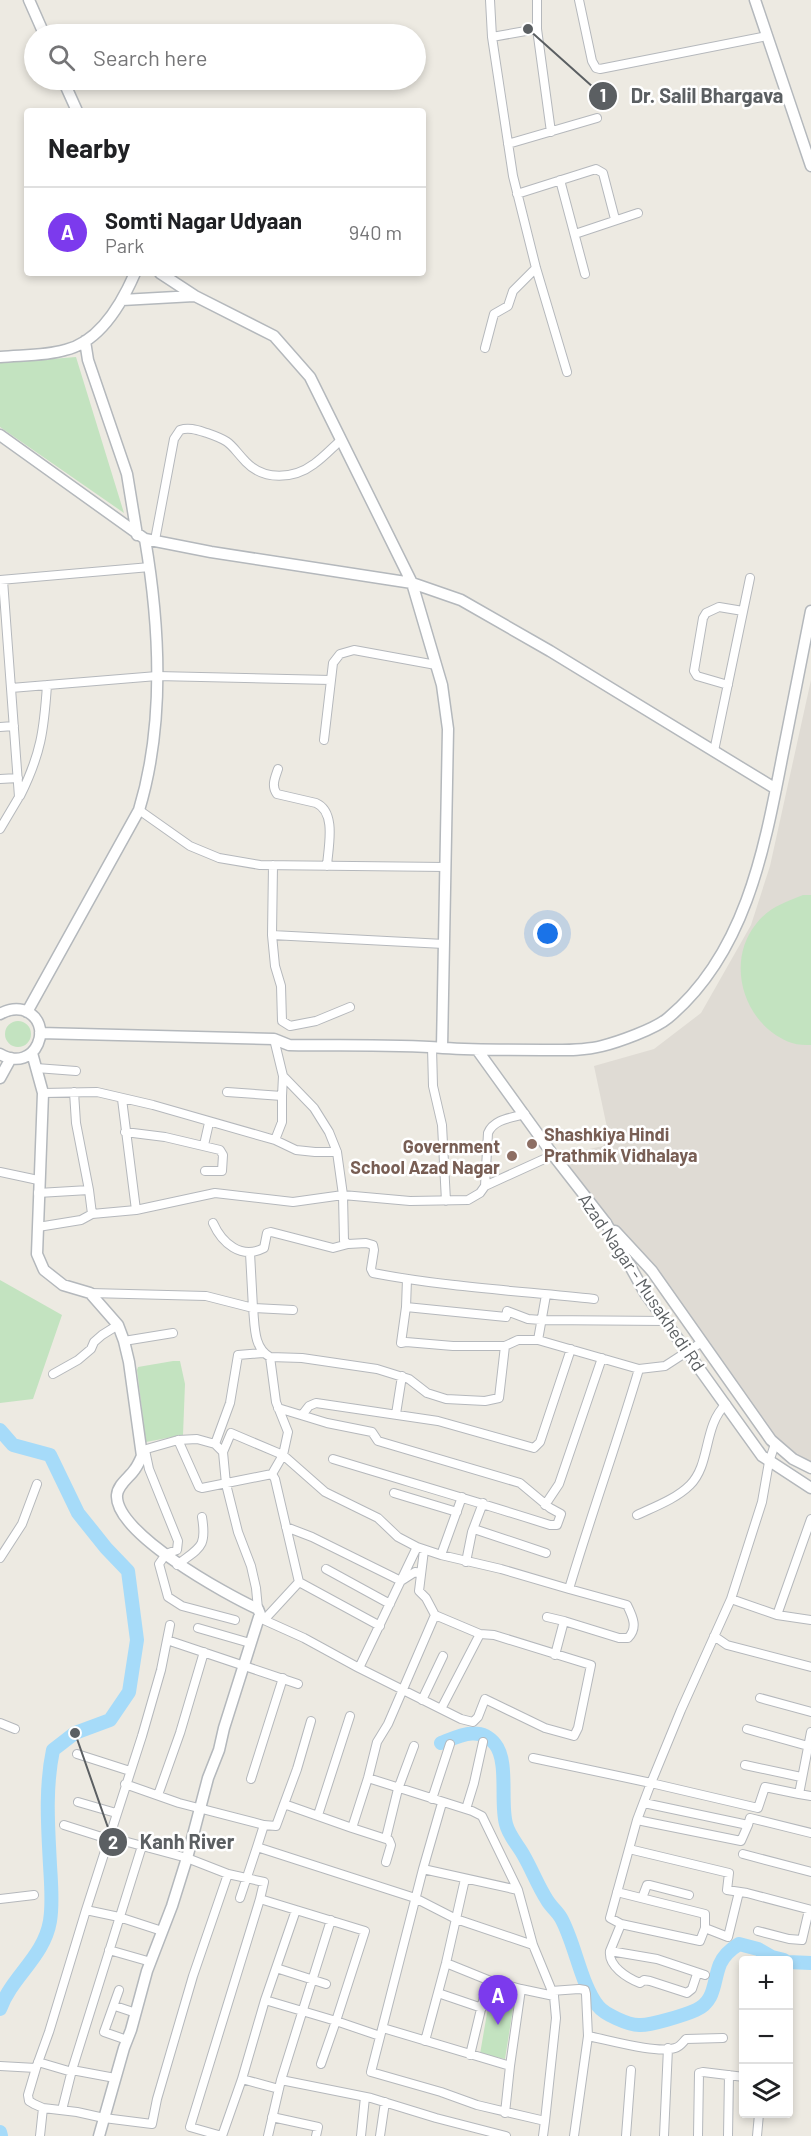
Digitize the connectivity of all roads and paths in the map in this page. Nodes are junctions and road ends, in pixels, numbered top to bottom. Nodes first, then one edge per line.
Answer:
1 (29, 0) edge
2 (490, 0) edge
3 (537, 0) edge
4 (579, 0) edge
5 (754, 0) edge
6 (40, 24) edge
7 (537, 29) junction
8 (767, 36) junction
9 (492, 37) junction
10 (68, 90) edge
11 (76, 108) edge
12 (597, 118) dead end
13 (551, 132) junction
14 (508, 144) junction
15 (811, 166) edge
16 (560, 180) junction
17 (518, 194) junction
18 (638, 213) dead end
19 (615, 219) junction
20 (575, 234) junction
21 (536, 268) junction
22 (585, 274) dead end
23 (134, 276) edge
24 (165, 276) edge
25 (195, 296) junction
26 (122, 300) junction
27 (85, 341) junction
28 (486, 348) dead end
29 (0, 357) edge
30 (567, 372) dead end
31 (0, 435) edge
32 (341, 440) junction
33 (146, 538) junction
34 (150, 567) junction
35 (750, 578) dead end
36 (2, 580) edge
37 (412, 583) junction
38 (743, 611) junction
39 (811, 611) edge
40 (436, 664) junction
41 (157, 676) junction
42 (331, 680) junction
43 (47, 685) junction
44 (728, 685) junction
45 (11, 688) junction
46 (14, 726) junction
47 (0, 727) edge
48 (324, 740) dead end
49 (714, 751) junction
50 (278, 770) dead end
51 (18, 778) junction
52 (0, 779) edge
53 (776, 789) junction
54 (19, 797) junction
55 (139, 810) junction
56 (0, 829) edge
57 (273, 865) junction
58 (327, 866) junction
59 (446, 867) junction
60 (272, 935) junction
61 (444, 944) junction
62 (350, 1007) dead end
63 (27, 1011) junction
64 (0, 1014) edge
65 (40, 1033) junction
66 (274, 1039) junction
67 (437, 1048) junction
68 (478, 1051) junction
69 (32, 1053) junction
70 (4, 1058) edge
71 (36, 1068) junction
72 (76, 1071) dead end
73 (283, 1076) junction
74 (0, 1078) edge
75 (74, 1092) junction
76 (227, 1092) dead end
77 (43, 1093) junction
78 (282, 1096) junction
79 (122, 1099) junction
80 (525, 1114) junction
81 (209, 1123) junction
82 (125, 1132) junction
83 (275, 1140) junction
84 (204, 1145) junction
85 (337, 1152) junction
86 (553, 1155) junction
87 (205, 1171) dead end
88 (0, 1172) edge
89 (39, 1180) junction
90 (485, 1186) junction
91 (89, 1190) junction
92 (38, 1193) junction
93 (343, 1195) junction
94 (446, 1201) junction
95 (136, 1210) junction
96 (92, 1214) junction
97 (213, 1223) dead end
98 (606, 1223) junction
99 (38, 1227) junction
100 (348, 1244) junction
101 (250, 1253) junction
102 (407, 1280) junction
103 (90, 1293) junction
104 (546, 1295) junction
105 (594, 1299) dead end
106 (406, 1307) junction
107 (254, 1308) junction
108 (293, 1310) dead end
109 (541, 1320) junction
110 (666, 1322) junction
111 (118, 1325) junction
112 (173, 1333) dead end
113 (538, 1340) junction
114 (124, 1341) junction
115 (702, 1342) junction
116 (505, 1346) junction
117 (571, 1349) junction
118 (687, 1352) junction
119 (266, 1355) junction
120 (602, 1358) junction
121 (639, 1369) junction
122 (52, 1374) dead end
123 (402, 1376) junction
124 (726, 1404) junction
125 (278, 1408) junction
126 (396, 1414) junction
127 (302, 1415) junction
128 (178, 1440) junction
129 (215, 1444) junction
130 (775, 1444) junction
131 (144, 1449) junction
132 (223, 1452) junction
133 (283, 1455) junction
134 (333, 1459) dead end
135 (766, 1459) junction
136 (811, 1468) edge
137 (272, 1474) junction
138 (37, 1484) dead end
139 (226, 1484) junction
140 (811, 1488) edge
141 (394, 1493) dead end
142 (462, 1497) junction
143 (483, 1503) junction
144 (545, 1504) junction
145 (457, 1512) junction
146 (637, 1515) dead end
147 (201, 1517) dead end
148 (811, 1519) edge
149 (286, 1527) junction
150 (474, 1529) junction
151 (420, 1549) junction
152 (546, 1552) dead end
153 (166, 1554) junction
154 (441, 1556) junction
155 (0, 1558) edge
156 (466, 1562) junction
157 (177, 1565) junction
158 (326, 1569) dead end
159 (420, 1573) junction
160 (400, 1581) junction
161 (300, 1582) junction
162 (569, 1589) junction
163 (731, 1599) junction
164 (390, 1604) junction
165 (261, 1614) junction
166 (435, 1615) junction
167 (777, 1615) junction
168 (547, 1617) dead end
169 (235, 1620) dead end
170 (811, 1620) edge
171 (564, 1621) junction
172 (171, 1624) dead end
173 (380, 1626) junction
174 (198, 1628) dead end
175 (480, 1634) junction
176 (714, 1636) junction
177 (167, 1640) junction
178 (250, 1642) junction
179 (204, 1652) junction
180 (555, 1655) junction
181 (443, 1656) dead end
182 (245, 1665) junction
183 (811, 1667) edge
184 (359, 1668) junction
185 (283, 1678) junction
186 (298, 1684) dead end
187 (403, 1690) junction
188 (760, 1698) dead end
189 (422, 1700) junction
190 (441, 1709) junction
191 (811, 1712) edge
192 (350, 1716) dead end
193 (311, 1721) dead end
194 (0, 1723) edge
195 (15, 1729) dead end
196 (747, 1729) dead end
197 (811, 1732) edge
198 (483, 1742) dead end
199 (450, 1744) dead end
200 (414, 1746) dead end
201 (808, 1746) junction
202 (77, 1754) dead end
203 (533, 1758) dead end
204 (745, 1765) dead end
205 (130, 1771) junction
206 (801, 1777) junction
207 (368, 1778) junction
208 (251, 1779) dead end
209 (651, 1783) junction
210 (125, 1784) junction
211 (398, 1789) junction
212 (799, 1794) junction
213 (158, 1795) junction
214 (811, 1796) edge
215 (432, 1799) junction
216 (78, 1802) dead end
217 (442, 1803) junction
218 (644, 1803) junction
219 (284, 1804) junction
220 (201, 1808) junction
221 (466, 1809) junction
222 (116, 1813) junction
223 (318, 1815) junction
224 (637, 1820) junction
225 (64, 1825) dead end
226 (264, 1825) junction
227 (748, 1825) junction
228 (352, 1828) junction
229 (811, 1833) edge
230 (109, 1838) junction
231 (386, 1838) junction
232 (142, 1846) junction
233 (257, 1847) junction
234 (629, 1849) junction
235 (743, 1854) dead end
236 (187, 1858) junction
237 (386, 1862) dead end
238 (423, 1869) junction
239 (811, 1872) edge
240 (228, 1874) junction
241 (247, 1878) junction
242 (465, 1879) junction
243 (518, 1890) junction
244 (617, 1892) junction
245 (739, 1892) junction
246 (34, 1895) dead end
247 (688, 1895) dead end
248 (240, 1898) dead end
249 (415, 1898) junction
250 (642, 1898) junction
251 (0, 1899) edge
252 (260, 1899) junction
253 (86, 1910) junction
254 (296, 1910) junction
255 (810, 1910) edge
256 (119, 1917) junction
257 (456, 1919) junction
258 (331, 1920) junction
259 (621, 1924) junction
260 (705, 1928) junction
261 (162, 1931) junction
262 (758, 1931) dead end
263 (533, 1945) junction
264 (109, 1950) junction
265 (610, 1951) junction
266 (151, 1962) junction
267 (446, 1963) junction
268 (276, 1968) junction
269 (488, 1980) junction
270 (313, 1981) junction
271 (326, 1984) dead end
272 (521, 1989) junction
273 (119, 1990) dead end
274 (553, 1993) junction
275 (438, 1994) junction
276 (265, 2000) junction
277 (115, 2006) junction
278 (482, 2008) junction
279 (303, 2010) junction
280 (136, 2013) junction
281 (336, 2021) junction
282 (382, 2032) junction
283 (588, 2037) junction
284 (723, 2037) dead end
285 (127, 2040) junction
286 (425, 2041) junction
287 (668, 2049) junction
288 (470, 2055) junction
289 (321, 2064) dead end
290 (37, 2065) junction
291 (0, 2066) edge
292 (510, 2066) junction
293 (631, 2070) dead end
294 (72, 2071) junction
295 (729, 2075) junction
296 (739, 2076) edge
297 (115, 2078) junction
298 (242, 2079) junction
299 (281, 2080) junction
300 (279, 2089) junction
301 (365, 2097) junction
302 (386, 2102) junction
303 (43, 2108) junction
304 (62, 2110) junction
305 (505, 2113) junction
306 (272, 2117) junction
307 (104, 2118) junction
308 (759, 2118) edge
309 (545, 2121) junction
310 (40, 2136) edge
311 (99, 2136) edge
312 (268, 2136) edge
313 (316, 2136) edge
314 (361, 2136) edge
315 (380, 2136) edge
316 (506, 2136) edge
317 (543, 2136) edge
318 (574, 2136) edge
319 (626, 2136) edge
320 (664, 2136) edge
321 (698, 2136) edge
322 (728, 2136) edge
323 (757, 2136) edge

1 - 6 street
2 - 9 street
3 - 7 street
4 - 8 street
5 - 8 street
7 - 9 street
7 - 13 street
8 - 15 street
9 - 14 street
10 - 11 street
12 - 13 street
13 - 14 street
14 - 17 street
16 - 17 street
16 - 19 street
16 - 20 street
17 - 21 street
18 - 19 street
19 - 20 street
20 - 22 street
21 - 28 street
21 - 30 street
23 - 26 street
24 - 25 street
25 - 26 street
25 - 32 street
26 - 27 street
27 - 29 street
27 - 33 street
31 - 33 street
32 - 33 street
32 - 37 street
33 - 34 street
33 - 37 street
34 - 36 street
34 - 41 street
35 - 38 street
36 - 45 street
37 - 40 street
37 - 49 street
38 - 44 street
38 - 44 street
39 - 53 street
40 - 42 street
40 - 59 street
41 - 42 street
41 - 43 street
41 - 55 street
42 - 48 street
43 - 45 street
43 - 54 street
44 - 49 street
45 - 46 street
46 - 47 street
46 - 51 street
49 - 53 street
50 - 58 street
51 - 52 street
51 - 54 street
53 - 68 street
54 - 56 street
55 - 57 street
55 - 63 street
57 - 58 street
57 - 60 street
58 - 59 street
59 - 61 street
60 - 61 street
60 - 62 street
61 - 67 street
63 - 64 street
63 - 65 street
65 - 66 street
65 - 69 street
66 - 67 street
66 - 73 street
67 - 68 street
67 - 94 street
68 - 80 street, Azad Nagar - Musakhedi Rd
69 - 70 street
69 - 71 street
70 - 74 street
71 - 72 street
71 - 77 street
73 - 78 street
73 - 85 street
75 - 77 street
75 - 79 street
75 - 91 street
76 - 78 street
77 - 89 street
78 - 83 street
79 - 81 street
79 - 82 street
80 - 86 street, Azad Nagar - Musakhedi Rd
80 - 90 street
81 - 83 street
81 - 84 street
82 - 84 street
82 - 95 street
83 - 85 street
84 - 87 street
85 - 93 street
86 - 90 street
86 - 98 street, Azad Nagar - Musakhedi Rd
88 - 89 street
89 - 92 street
90 - 94 street
91 - 92 street
91 - 96 street
92 - 99 street
93 - 94 street
93 - 95 street
93 - 100 street
95 - 96 street
96 - 99 street
97 - 101 street
98 - 110 street, Azad Nagar - Musakhedi Rd
98 - 115 street
99 - 103 street
100 - 101 street
100 - 102 street
101 - 107 street
102 - 104 street
102 - 106 street
103 - 107 street
103 - 111 street
104 - 105 street
104 - 109 street
106 - 109 street
106 - 116 street
107 - 108 street
107 - 119 street
109 - 110 street
109 - 113 street
110 - 118 street, Azad Nagar - Musakhedi Rd
111 - 114 street
111 - 122 street
112 - 114 street
113 - 116 street
113 - 117 street
114 - 131 street
115 - 118 street
115 - 130 street
116 - 123 street
117 - 120 street
117 - 126 street
118 - 121 street
118 - 124 street, Azad Nagar - Musakhedi Rd
119 - 123 street
119 - 125 street
119 - 129 street
120 - 121 street
120 - 144 street
121 - 162 street
123 - 126 street
124 - 135 street, Azad Nagar - Musakhedi Rd
124 - 146 street
125 - 127 street
125 - 133 street
126 - 127 street
127 - 144 street
128 - 129 street
128 - 131 street
128 - 139 street
129 - 132 street
130 - 135 street
130 - 136 street
131 - 153 street
131 - 153 street
132 - 133 street
132 - 139 street
133 - 137 street
133 - 151 street
134 - 142 street
135 - 140 street
135 - 163 street
137 - 139 street
137 - 149 street
138 - 155 street
139 - 165 street
141 - 145 street
142 - 143 street
142 - 145 street
143 - 144 street
143 - 150 street
145 - 154 street
147 - 157 street
148 - 167 street
149 - 160 street
149 - 161 street
150 - 152 street
150 - 156 street
151 - 154 street
151 - 159 street
151 - 160 street
153 - 157 street
153 - 169 street
154 - 156 street
156 - 162 street
157 - 165 street
158 - 164 street
159 - 160 street
159 - 166 street
160 - 164 street
161 - 165 street
161 - 173 street
162 - 171 street
163 - 167 street
163 - 176 street
164 - 173 street
165 - 178 street
165 - 184 street
166 - 175 street
166 - 187 street
167 - 170 street
168 - 171 street
171 - 180 street
172 - 177 street
173 - 184 street
174 - 178 street
175 - 180 street
175 - 190 street
176 - 183 street
176 - 209 street
177 - 179 street
177 - 205 street
178 - 182 street
179 - 182 street
179 - 213 street
180 - 190 street
181 - 189 street
182 - 185 street
182 - 220 street
184 - 187 street
185 - 186 street
185 - 208 street
187 - 189 street
187 - 207 street
188 - 191 street
189 - 190 street
192 - 223 street
193 - 219 street
194 - 195 street
196 - 201 street
197 - 201 street
198 - 221 street
199 - 215 street
200 - 211 street
201 - 206 street
202 - 205 street
203 - 209 street
204 - 206 street
205 - 210 street
206 - 212 street
207 - 211 street
207 - 228 street
209 - 212 street
209 - 218 street
210 - 213 street
210 - 222 street
211 - 215 street
211 - 231 street
212 - 214 street
213 - 220 street
215 - 217 street
216 - 222 street
217 - 221 street
217 - 238 street
218 - 224 street
218 - 227 street
219 - 223 street
219 - 226 street
220 - 226 street
220 - 236 street
221 - 243 street
222 - 230 street
223 - 228 street
224 - 227 street
224 - 234 street
225 - 230 street
226 - 233 street
227 - 229 street
228 - 231 street
230 - 232 street
230 - 253 street
231 - 237 street
232 - 236 street
232 - 256 street
233 - 241 street
233 - 249 street
234 - 244 street
234 - 245 street
235 - 239 street
236 - 240 street
236 - 261 street
238 - 242 street
238 - 249 street
240 - 241 street
240 - 307 street
241 - 248 street
241 - 252 street
242 - 243 street
242 - 257 street
243 - 263 street
244 - 250 street
244 - 259 street
245 - 255 street
245 - 260 street
246 - 251 street
247 - 250 street
249 - 257 street
249 - 282 street
250 - 260 street
252 - 254 street
252 - 298 street
253 - 256 street
253 - 290 street
254 - 258 street
254 - 268 street
255 - 262 street
256 - 261 street
256 - 264 street
257 - 263 street
257 - 267 street
258 - 270 street
258 - 281 street
259 - 260 street
259 - 265 street
261 - 266 street
263 - 274 street
264 - 266 street
264 - 294 street
265 - 265 street
266 - 280 street
267 - 269 street
267 - 275 street
268 - 270 street
268 - 276 street
269 - 272 street
269 - 278 street
270 - 271 street
270 - 279 street
272 - 274 street
272 - 292 street
273 - 277 street
274 - 283 street
274 - 309 street
275 - 278 street
275 - 286 street
276 - 279 street
276 - 298 street
277 - 280 street
277 - 285 street
278 - 288 street
279 - 281 street
279 - 299 street
280 - 285 street
281 - 282 street
281 - 289 street
282 - 286 street
282 - 305 street
283 - 287 street
283 - 318 street
284 - 287 street
285 - 297 street
286 - 288 street
287 - 320 street
288 - 292 street
290 - 291 street
290 - 294 street
290 - 303 street
292 - 305 street
293 - 319 street
294 - 297 street
294 - 304 street
295 - 296 street
295 - 321 street
295 - 322 street
297 - 307 street
298 - 300 street
299 - 300 street
299 - 301 street
300 - 306 street
301 - 302 street
301 - 314 street
302 - 315 street
302 - 316 street
303 - 304 street
303 - 310 street
304 - 307 street
305 - 309 street
306 - 312 street
306 - 313 street
307 - 311 street
308 - 323 street
309 - 317 street

